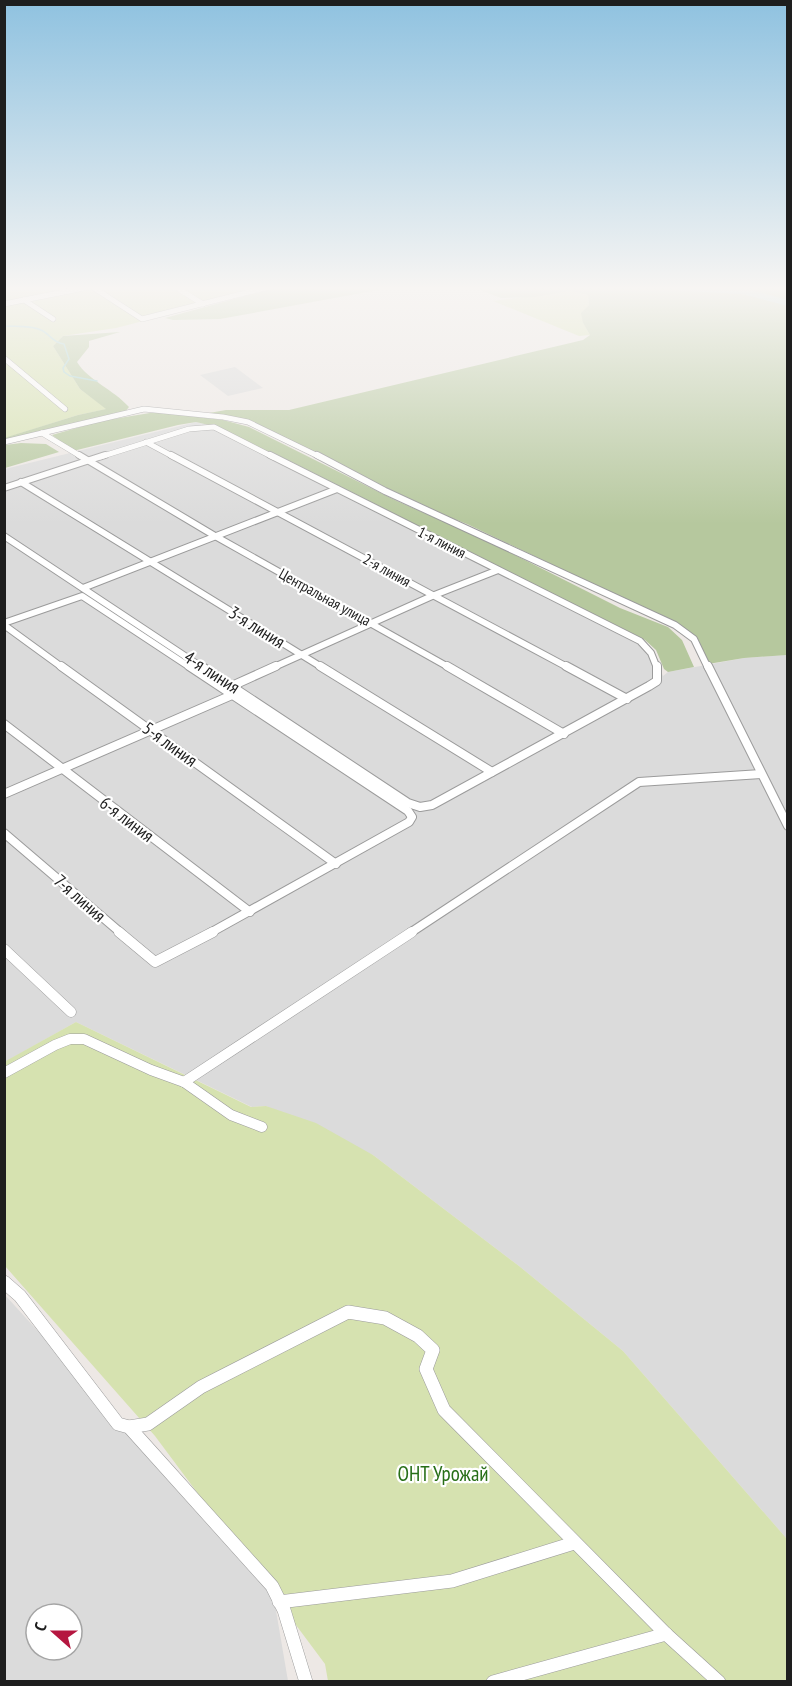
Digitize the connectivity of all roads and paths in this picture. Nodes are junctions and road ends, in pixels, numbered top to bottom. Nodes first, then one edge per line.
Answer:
1 (14, 367) edge
2 (65, 409) dead end
3 (42, 433) junction
4 (4, 442) edge
5 (146, 442) junction
6 (87, 461) junction
7 (21, 482) junction
8 (4, 488) edge
9 (338, 489) junction
10 (280, 513) junction
11 (4, 536) edge
12 (215, 536) junction
13 (149, 561) junction
14 (498, 570) junction
15 (82, 592) junction
16 (432, 596) junction
17 (4, 624) edge
18 (374, 624) junction
19 (303, 656) junction
20 (233, 690) junction
21 (627, 699) junction
22 (4, 724) edge
23 (152, 731) junction
24 (564, 734) junction
25 (60, 768) junction
26 (492, 772) junction
27 (761, 774) junction
28 (4, 794) edge
29 (788, 826) edge
30 (4, 833) edge
31 (336, 864) junction
32 (250, 912) junction
33 (4, 949) edge
34 (71, 1012) dead end
35 (4, 1073) edge
36 (184, 1082) junction
37 (262, 1127) dead end
38 (4, 1282) edge
39 (129, 1427) junction
40 (574, 1543) junction
41 (279, 1602) junction
42 (666, 1634) junction
43 (306, 1682) edge
44 (493, 1682) edge
45 (719, 1682) edge

1 - 2 street
3 - 4 street
3 - 6 street
3 - 27 street
5 - 6 street
5 - 9 street, 1-я линия
5 - 10 street, 2-я линия
6 - 7 street
6 - 12 street, Центральная улица
7 - 8 street
7 - 13 street, 3-я линия
9 - 10 street
9 - 14 street, 1-я линия
10 - 12 street
10 - 16 street, 2-я линия
11 - 15 street
12 - 13 street
12 - 18 street, Центральная улица
13 - 15 street
13 - 19 street, 3-я линия
14 - 16 street
14 - 21 street, 1-я линия
15 - 17 street
15 - 20 street
16 - 18 street
16 - 21 street, 2-я линия
17 - 23 street, 5-я линия
18 - 19 street
18 - 24 street, Центральная улица
19 - 20 street
19 - 26 street, 3-я линия
20 - 23 street
20 - 26 street, 4-я линия
20 - 31 street
21 - 24 street
22 - 25 street, 6-я линия
23 - 25 street
23 - 31 street, 5-я линия
24 - 26 street
25 - 28 street
25 - 32 street, 6-я линия
27 - 29 street
27 - 36 street
30 - 32 street, 7-я линия
31 - 32 street
33 - 34 street
35 - 36 street
36 - 37 street
38 - 39 street
39 - 40 street
39 - 41 street
40 - 41 street
40 - 42 street
41 - 43 street
42 - 44 street
42 - 45 street

